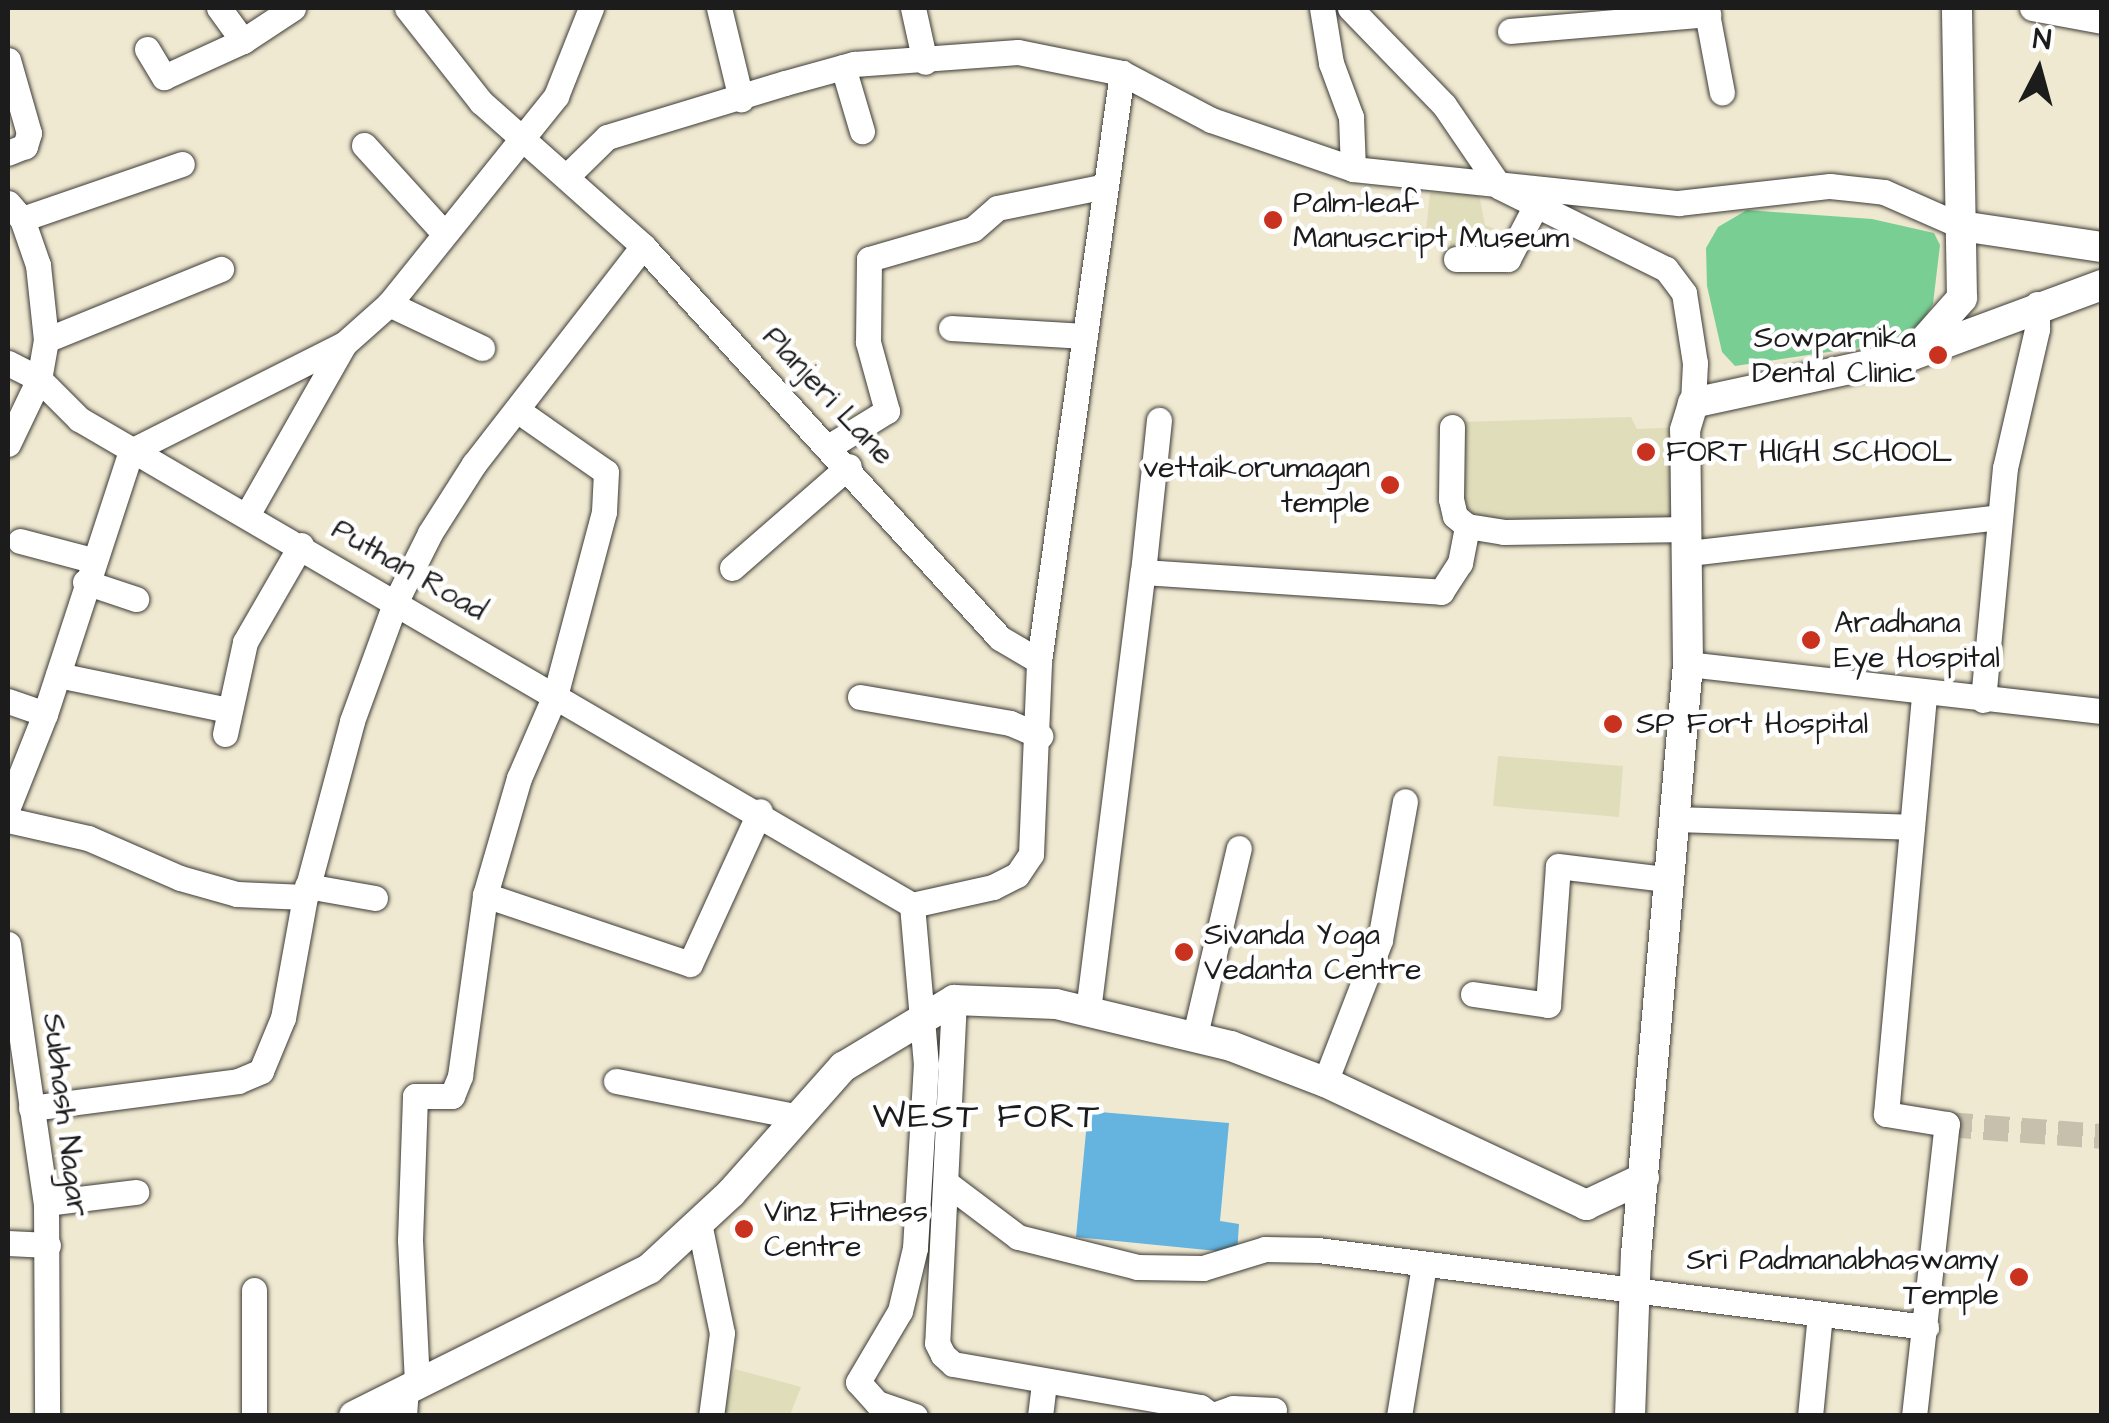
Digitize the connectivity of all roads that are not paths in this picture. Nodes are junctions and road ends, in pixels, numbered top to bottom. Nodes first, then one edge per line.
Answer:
1 (219, 8) edge
2 (293, 8) edge
3 (407, 8) edge
4 (591, 8) edge
5 (719, 8) edge
6 (913, 8) edge
7 (1322, 8) edge
8 (1350, 8) edge
9 (1957, 8) edge
10 (2032, 8) edge
11 (1707, 11) edge
12 (1551, 19) edge
13 (2102, 21) edge
14 (1510, 31) dead end
15 (243, 40) junction
16 (147, 50) dead end
17 (8, 60) edge
18 (925, 62) junction
19 (842, 67) junction
20 (1122, 73) junction
21 (1722, 93) dead end
22 (740, 99) junction
23 (862, 131) dead end
24 (524, 140) junction
25 (364, 145) dead end
26 (8, 153) edge
27 (182, 164) dead end
28 (1352, 169) junction
29 (568, 176) junction
30 (1106, 186) junction
31 (1500, 188) junction
32 (1534, 207) junction
33 (15, 211) edge
34 (1961, 226) junction
35 (442, 231) junction
36 (643, 246) junction
37 (2102, 247) edge
38 (1456, 259) dead end
39 (221, 269) dead end
40 (2102, 284) edge
41 (389, 304) junction
42 (2037, 304) junction
43 (951, 328) dead end
44 (1085, 336) junction
45 (46, 340) junction
46 (344, 344) junction
47 (482, 348) dead end
48 (1910, 356) junction
49 (8, 363) edge
50 (39, 379) junction
51 (1692, 403) junction
52 (517, 410) junction
53 (1159, 420) dead end
54 (1452, 427) dead end
55 (8, 444) edge
56 (830, 446) junction
57 (131, 450) junction
58 (849, 466) junction
59 (247, 515) junction
60 (1999, 518) junction
61 (1467, 526) junction
62 (1689, 541) junction
63 (20, 542) dead end
64 (301, 545) junction
65 (732, 568) dead end
66 (88, 571) junction
67 (1143, 572) junction
68 (136, 599) dead end
69 (396, 601) junction
70 (1039, 661) junction
71 (1688, 664) junction
72 (58, 675) junction
73 (556, 693) junction
74 (1924, 693) junction
75 (860, 697) dead end
76 (1983, 700) junction
77 (8, 701) edge
78 (2102, 711) edge
79 (46, 714) junction
80 (1040, 736) junction
81 (1405, 801) dead end
82 (8, 807) edge
83 (760, 811) junction
84 (1673, 819) junction
85 (8, 820) edge
86 (1912, 827) junction
87 (1239, 848) dead end
88 (1666, 878) junction
89 (306, 892) junction
90 (484, 895) junction
91 (375, 898) dead end
92 (912, 905) junction
93 (8, 944) edge
94 (1473, 994) dead end
95 (954, 1000) junction
96 (1088, 1011) junction
97 (923, 1014) junction
98 (1195, 1035) junction
99 (616, 1081) dead end
100 (1325, 1082) junction
101 (32, 1108) junction
102 (794, 1116) junction
103 (1644, 1178) junction
104 (949, 1185) junction
105 (136, 1192) dead end
106 (46, 1203) junction
107 (1586, 1205) junction
108 (699, 1222) junction
109 (8, 1242) edge
110 (48, 1245) junction
111 (1636, 1255) junction
112 (1424, 1266) junction
113 (254, 1290) dead end
114 (1634, 1293) junction
115 (1820, 1314) junction
116 (1926, 1327) junction
117 (1044, 1381) junction
118 (409, 1396) edge
119 (1152, 1408) edge
120 (1274, 1410) dead end
121 (1213, 1415) edge
122 (46, 1416) edge
123 (254, 1416) edge
124 (354, 1416) edge
125 (711, 1416) edge
126 (914, 1416) edge
127 (1040, 1416) edge
128 (1399, 1416) edge
129 (1630, 1416) edge
130 (1810, 1416) edge
131 (1914, 1416) edge

1 - 15 street
2 - 15 street
3 - 24 street, Planjeri Lane
4 - 24 street
5 - 22 street
6 - 18 street
7 - 28 street
8 - 31 street
9 - 34 main road
10 - 13 street
11 - 12 street
11 - 21 street
12 - 14 street
15 - 16 street
17 - 26 street
18 - 19 street
18 - 20 street
19 - 22 street
19 - 23 street
20 - 28 street
20 - 30 street
22 - 29 street
24 - 29 street, Planjeri Lane
24 - 35 street
25 - 35 street
27 - 33 street
28 - 31 street
29 - 36 street, Planjeri Lane
30 - 44 street
30 - 56 street
31 - 32 street
31 - 34 street
32 - 38 street
32 - 51 street
33 - 45 street
34 - 37 main road
34 - 48 main road
35 - 41 street
36 - 52 street
36 - 56 street, Planjeri Lane
39 - 45 street
40 - 42 main road
41 - 46 street
41 - 47 street
42 - 48 main road
42 - 60 street
43 - 44 street
44 - 70 street
45 - 50 street
46 - 57 street
46 - 59 street
48 - 51 main road
49 - 50 street, Puthan Road
50 - 55 street
50 - 57 street, Puthan Road
51 - 62 main road
52 - 69 street
52 - 73 street
53 - 67 street
54 - 61 street
56 - 58 street, Planjeri Lane
57 - 59 street, Puthan Road
57 - 66 street
58 - 65 street
58 - 70 street, Planjeri Lane
59 - 64 street, Puthan Road
60 - 62 street
60 - 76 street
61 - 62 street
61 - 67 street
62 - 71 main road
63 - 66 street
64 - 69 street, Puthan Road
64 - 72 street
66 - 68 street
66 - 72 street
67 - 96 street
69 - 73 street, Puthan Road
69 - 89 street
70 - 80 street
71 - 74 street
71 - 84 main road
72 - 79 street
73 - 83 street, Puthan Road
73 - 90 street
74 - 76 street
74 - 86 street
75 - 80 street
76 - 78 street
77 - 79 street
79 - 82 street
80 - 92 street
81 - 100 street
83 - 90 street
83 - 92 street, Puthan Road
84 - 86 street
84 - 88 main road
85 - 89 street
86 - 116 street
87 - 98 street
88 - 94 street
88 - 103 main road
89 - 91 street
89 - 101 street
90 - 118 street
92 - 97 street
93 - 101 street, Subhash Nagar
95 - 96 main road
95 - 97 main road
95 - 104 street
96 - 98 main road
97 - 102 main road
97 - 126 street
98 - 100 main road
99 - 102 street
100 - 107 main road
101 - 106 street, Subhash Nagar
102 - 108 main road
103 - 107 main road
103 - 111 main road
104 - 112 street
104 - 117 street
105 - 106 street
106 - 110 street, Subhash Nagar
107 - 111 main road
108 - 118 main road
108 - 125 street
109 - 110 street
110 - 122 street, Subhash Nagar
111 - 114 main road
112 - 114 street
112 - 128 street
113 - 123 street
114 - 115 street
114 - 129 main road
115 - 116 street
115 - 130 street
116 - 131 street
117 - 119 street
117 - 127 street
118 - 124 main road
119 - 121 street
120 - 121 street

